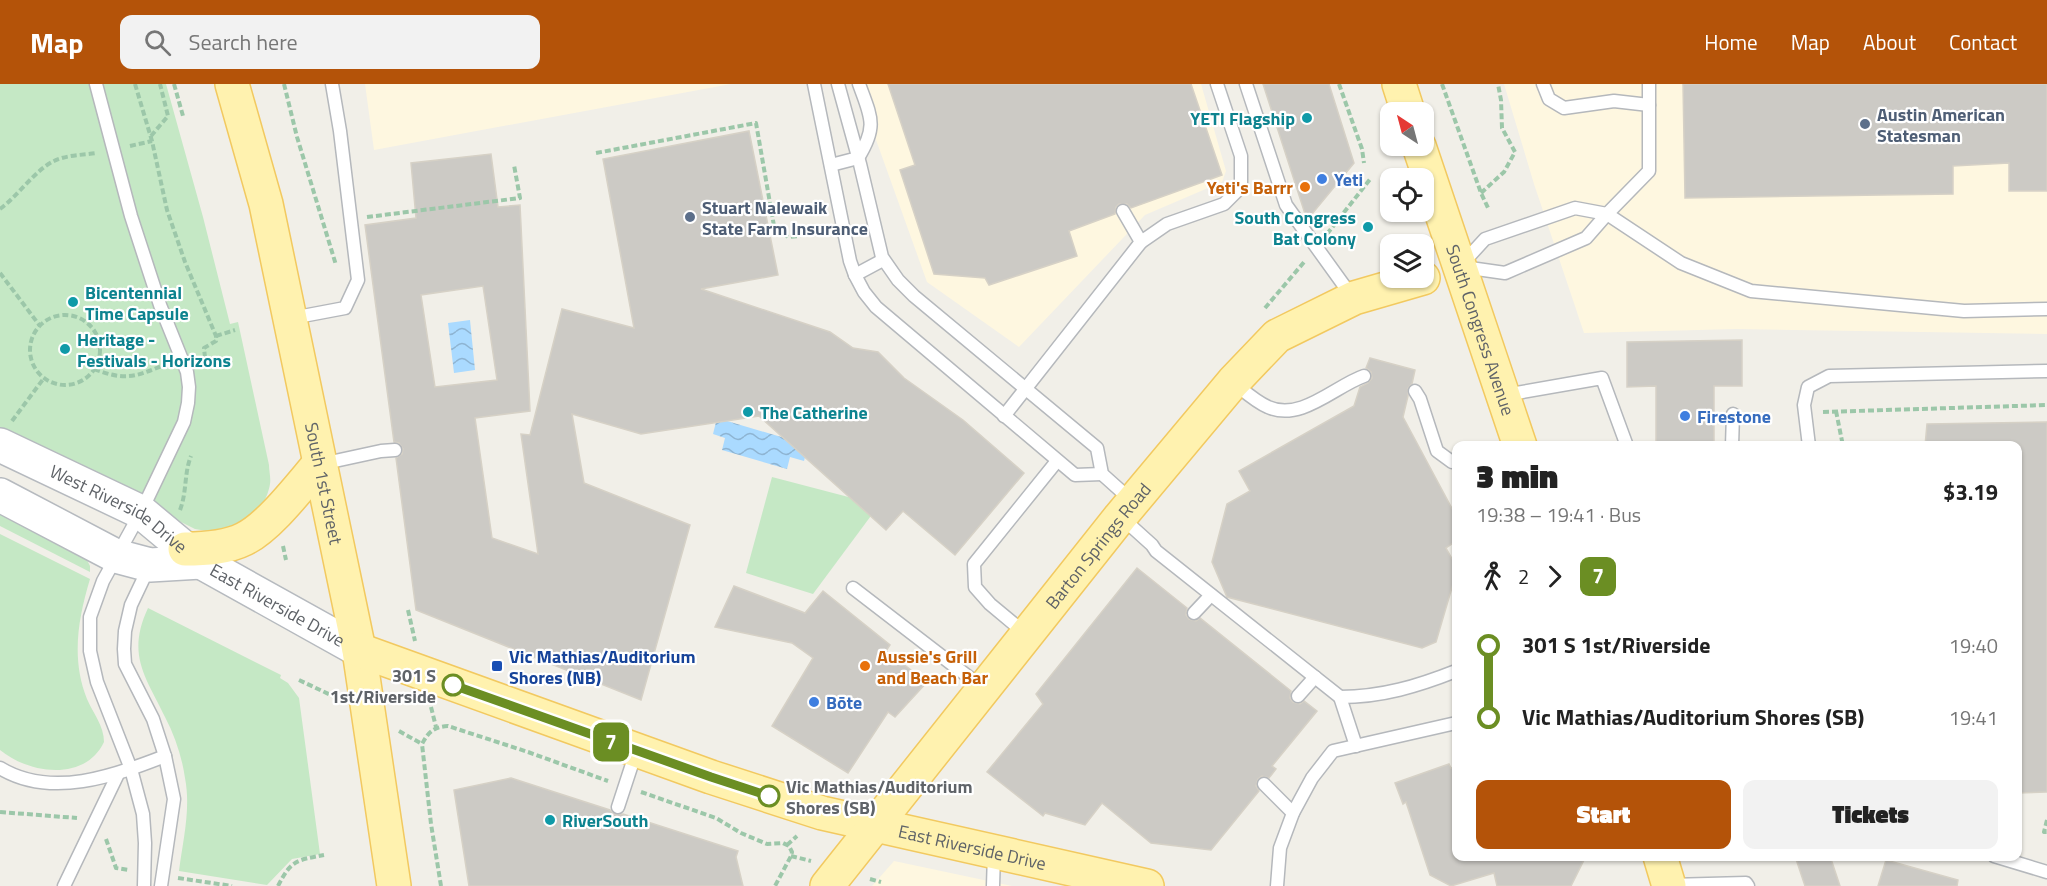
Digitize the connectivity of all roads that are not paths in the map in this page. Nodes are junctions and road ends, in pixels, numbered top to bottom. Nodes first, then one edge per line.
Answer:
1 (96, 84) edge
2 (232, 84) edge
3 (332, 84) edge
4 (814, 84) edge
5 (838, 84) edge
6 (859, 84) edge
7 (1217, 84) edge
8 (1246, 84) edge
9 (1399, 84) edge
10 (1543, 84) edge
11 (1649, 84) edge
12 (1405, 102) edge
13 (1649, 105) junction
14 (1422, 156) edge
15 (858, 158) junction
16 (831, 165) junction
17 (1123, 211) dead end
18 (1607, 214) junction
19 (1141, 242) junction
20 (883, 260) junction
21 (1459, 267) junction
22 (1434, 274) edge
23 (855, 275) junction
24 (1387, 288) edge
25 (1354, 298) junction
26 (2047, 309) edge
27 (291, 318) junction
28 (2047, 371) edge
29 (1364, 376) dead end
30 (1233, 382) junction
31 (1025, 389) junction
32 (1414, 391) dead end
33 (1503, 396) junction
34 (1733, 414) dead end
35 (1004, 416) junction
36 (3, 437) edge
37 (1515, 441) edge
38 (1625, 441) edge
39 (1732, 441) edge
40 (1808, 441) edge
41 (395, 450) dead end
42 (1057, 461) junction
43 (1452, 462) edge
44 (319, 464) junction
45 (1102, 474) junction
46 (0, 495) edge
47 (1126, 509) junction
48 (141, 512) junction
49 (116, 556) junction
50 (193, 556) junction
51 (150, 565) junction
52 (853, 588) dead end
53 (1211, 594) junction
54 (1194, 613) dead end
55 (1026, 635) junction
56 (359, 650) junction
57 (1452, 672) edge
58 (1315, 677) junction
59 (984, 688) junction
60 (1298, 696) dead end
61 (1340, 697) junction
62 (1452, 724) edge
63 (1356, 746) junction
64 (637, 751) junction
65 (165, 756) junction
66 (0, 768) edge
67 (131, 769) junction
68 (118, 774) junction
69 (1264, 784) dead end
70 (618, 807) dead end
71 (1293, 813) junction
72 (875, 826) junction
73 (994, 852) junction
74 (2011, 861) edge
75 (2047, 872) edge
76 (1666, 876) edge
77 (64, 886) edge
78 (144, 886) edge
79 (162, 886) edge
80 (394, 886) edge
81 (827, 886) edge
82 (993, 886) edge
83 (1147, 886) edge
84 (1276, 886) edge
85 (1748, 886) edge

1 - 48 lane
2 - 27 main road, South 1st Street
3 - 27 lane
4 - 16 lane
5 - 15 lane
6 - 15 lane
7 - 19 lane
8 - 25 lane
9 - 12 main road
10 - 13 lane
11 - 13 lane
13 - 18 lane
14 - 21 main road, South Congress Avenue
15 - 16 lane
15 - 20 lane
16 - 23 lane
17 - 19 lane
18 - 21 lane
18 - 21 lane
18 - 26 lane
19 - 31 lane
20 - 23 lane
20 - 31 lane
21 - 22 main road, Barton Springs Road
21 - 33 main road, South Congress Avenue
23 - 35 lane
24 - 25 main road, Barton Springs Road
25 - 30 main road, Barton Springs Road
27 - 44 main road, South 1st Street
28 - 40 lane
29 - 30 lane
30 - 47 main road, Barton Springs Road
31 - 35 lane
31 - 45 lane
32 - 43 lane
33 - 37 main road, South Congress Avenue
33 - 38 lane
34 - 39 lane
35 - 42 lane
36 - 48 street, West Riverside Drive
41 - 44 lane
42 - 45 lane
42 - 55 lane
44 - 50 main road
44 - 56 main road, South 1st Street
45 - 47 lane
46 - 49 street, West Riverside Drive
47 - 53 lane
47 - 55 main road, Barton Springs Road
48 - 49 lane
48 - 50 street, West Riverside Drive
49 - 51 street, West Riverside Drive
49 - 67 lane
50 - 51 street, West Riverside Drive
50 - 56 street, East Riverside Drive
51 - 65 lane
52 - 59 lane
53 - 54 lane
53 - 58 lane
55 - 59 main road, Barton Springs Road
56 - 64 main road, East Riverside Drive
56 - 80 main road, South 1st Street
57 - 61 lane
58 - 60 lane
58 - 61 lane
59 - 72 main road, Barton Springs Road
61 - 63 lane
62 - 63 lane
63 - 71 lane
64 - 70 lane
64 - 72 main road, East Riverside Drive
65 - 67 lane
65 - 79 lane
66 - 68 lane
67 - 68 lane
67 - 78 lane
68 - 77 lane
69 - 71 lane
71 - 84 lane
72 - 73 main road, East Riverside Drive
72 - 81 main road, Barton Springs Road
73 - 82 lane
73 - 83 main road, East Riverside Drive
74 - 75 lane
76 - 85 lane

